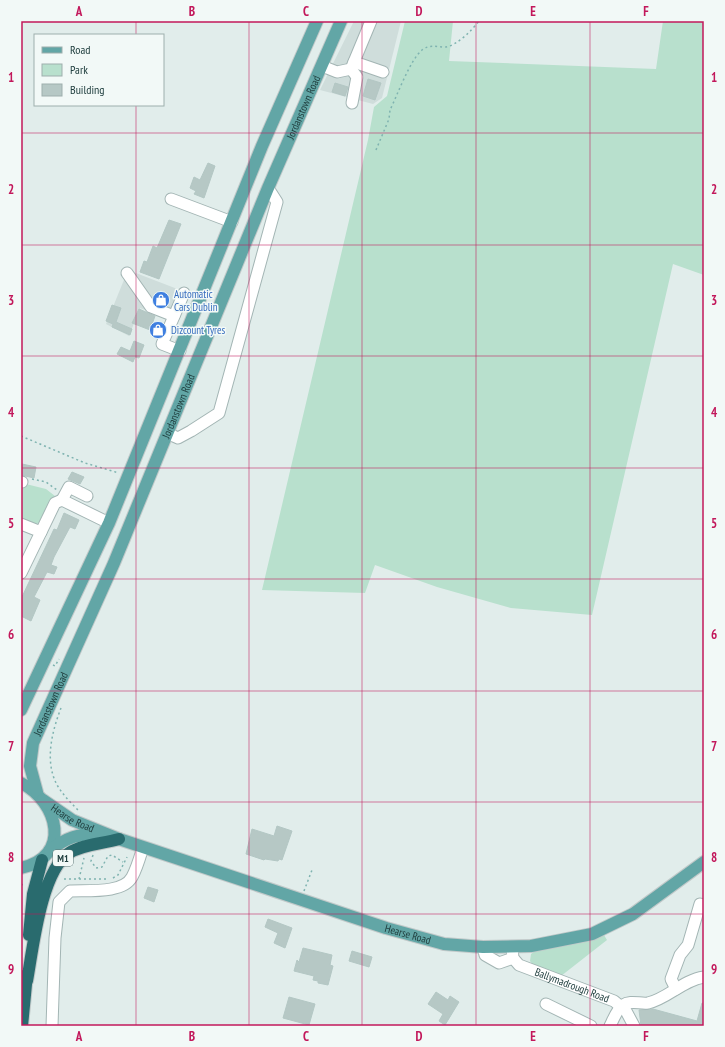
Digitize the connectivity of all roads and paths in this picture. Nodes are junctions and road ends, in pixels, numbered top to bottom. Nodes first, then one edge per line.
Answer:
1 (317, 21) edge
2 (341, 21) edge
3 (372, 21) edge
4 (479, 21) edge
5 (322, 66) junction
6 (353, 66) junction
7 (383, 72) dead end
8 (352, 103) dead end
9 (376, 150) dead end
10 (268, 188) junction
11 (171, 199) dead end
12 (232, 222) junction
13 (127, 273) dead end
14 (184, 292) dead end
15 (174, 316) junction
16 (180, 351) junction
17 (169, 434) junction
18 (21, 436) edge
19 (128, 477) junction
20 (21, 482) edge
21 (87, 496) dead end
22 (62, 500) junction
23 (109, 523) junction
24 (21, 524) edge
25 (41, 532) junction
26 (21, 573) edge
27 (62, 661) dead end
28 (49, 663) dead end
29 (62, 706) dead end
30 (21, 710) edge
31 (21, 783) edge
32 (40, 796) junction
33 (80, 812) dead end
34 (103, 834) junction
35 (119, 839) junction
36 (143, 847) junction
37 (85, 852) dead end
38 (94, 854) dead end
39 (46, 855) junction
40 (127, 858) dead end
41 (123, 862) junction
42 (704, 862) edge
43 (21, 868) edge
44 (312, 870) dead end
45 (64, 879) dead end
46 (79, 879) junction
47 (300, 900) junction
48 (704, 906) edge
49 (512, 953) junction
50 (704, 976) edge
51 (27, 981) junction
52 (676, 989) junction
53 (546, 1004) dead end
54 (622, 1006) junction
55 (22, 1026) edge
56 (52, 1026) edge
57 (591, 1026) edge
58 (610, 1026) edge
59 (634, 1026) edge

1 - 12 main road, Jordanstown Road
2 - 5 main road, Jordanstown Road
3 - 6 street
4 - 9 path
5 - 6 street
5 - 10 main road, Jordanstown Road
6 - 7 street
6 - 8 street
10 - 17 main road, Jordanstown Road
10 - 17 street
11 - 12 street
12 - 16 main road, Jordanstown Road
13 - 15 street
14 - 15 street
15 - 16 street
16 - 19 main road, Jordanstown Road
17 - 32 main road, Jordanstown Road
18 - 19 path
19 - 23 main road, Jordanstown Road
20 - 22 path
21 - 22 street
22 - 23 street
22 - 25 street
23 - 30 main road, Jordanstown Road
24 - 25 street
25 - 26 street
27 - 28 path
29 - 33 path
31 - 32 main road, Hearse Road
32 - 34 main road, Hearse Road
32 - 39 main road, Jordanstown Road
34 - 35 main road, Hearse Road
34 - 39 main road, Hearse Road
35 - 36 main road, Hearse Road
35 - 51 highway, M1
36 - 47 main road, Hearse Road
36 - 56 street
37 - 46 path
38 - 41 path
39 - 43 main road, Hearse Road
39 - 51 highway, M1
40 - 41 path
41 - 46 path
42 - 49 main road, Hearse Road
44 - 47 path
45 - 46 path
47 - 49 main road, Hearse Road
48 - 52 street
49 - 54 street, Ballymadrough Road
50 - 52 street
51 - 55 highway, M1
52 - 54 street
53 - 57 street
54 - 58 street
54 - 59 street, Ballymadrough Road

